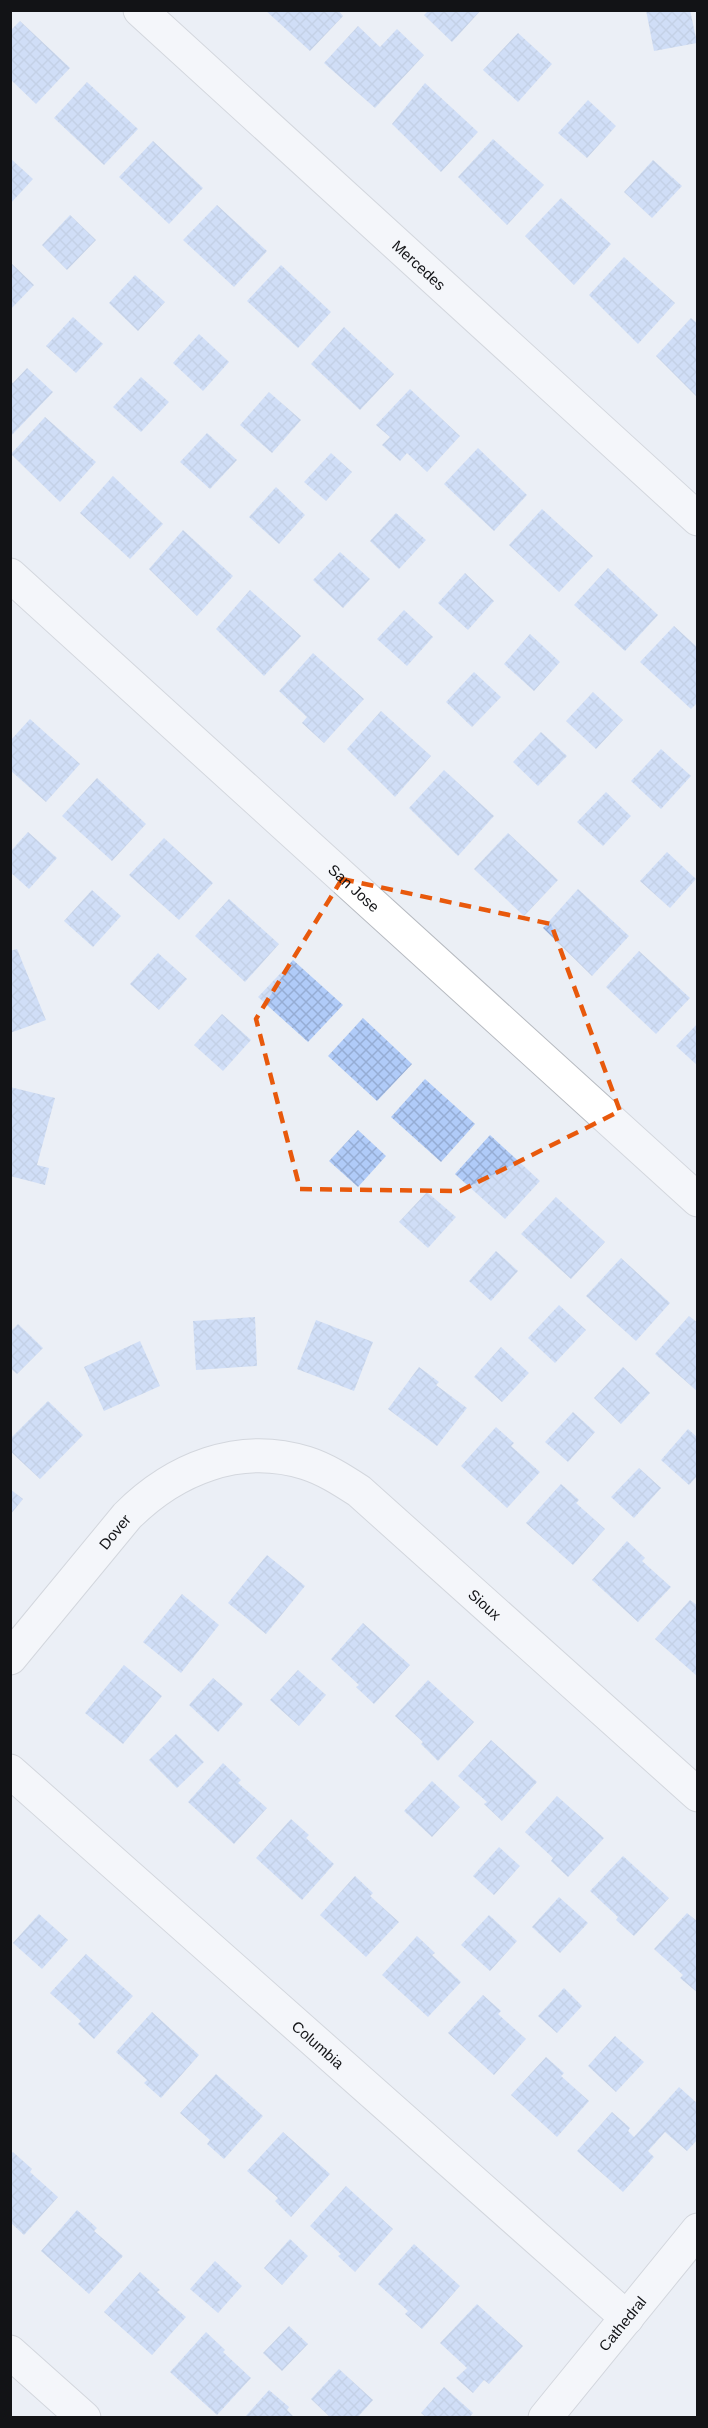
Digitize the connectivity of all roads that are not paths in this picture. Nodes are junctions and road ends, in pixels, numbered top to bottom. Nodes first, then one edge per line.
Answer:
1 (140, 10) edge
2 (698, 519) edge
3 (10, 575) edge
4 (698, 1200) edge
5 (252, 1455) joint
6 (10, 1658) edge
7 (10, 1771) edge
8 (698, 1795) edge
9 (698, 2230) edge
10 (627, 2318) junction
11 (10, 2352) edge
12 (84, 2418) edge
13 (545, 2418) edge

1 - 2 street, Mercedes
3 - 4 street, San Jose
5 - 6 street, Dover
5 - 8 street, Sioux
7 - 10 street, Columbia
9 - 10 street, Cathedral
10 - 13 street, Cathedral
11 - 12 street

